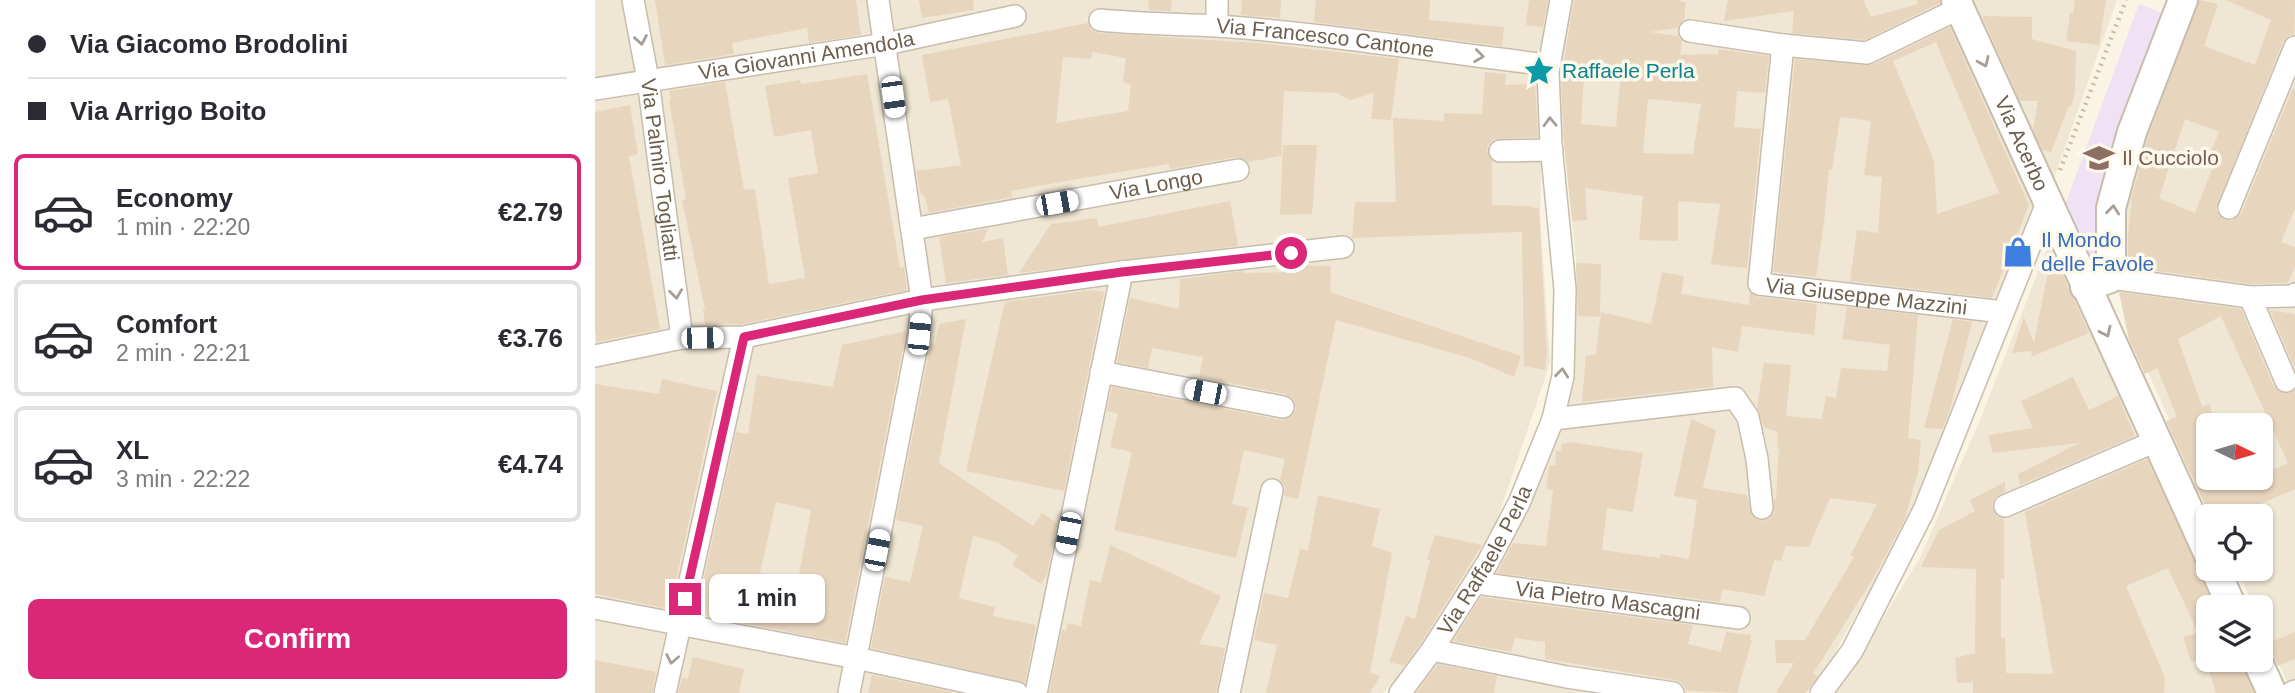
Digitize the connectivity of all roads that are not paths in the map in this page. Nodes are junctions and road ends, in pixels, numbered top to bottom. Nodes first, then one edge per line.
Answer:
1 (633, 0) edge
2 (878, 0) edge
3 (1217, 0) edge
4 (1561, 0) edge
5 (2183, 0) edge
6 (1958, 4) edge
7 (1014, 16) dead end
8 (1100, 20) dead end
9 (1217, 26) junction
10 (1690, 31) dead end
11 (886, 44) junction
12 (1783, 44) junction
13 (2295, 47) edge
14 (1549, 65) junction
15 (648, 80) junction
16 (595, 89) edge
17 (1552, 150) junction
18 (1500, 151) dead end
19 (1238, 170) dead end
20 (2047, 203) junction
21 (2229, 208) dead end
22 (912, 229) junction
23 (1343, 247) dead end
24 (1122, 272) junction
25 (2098, 283) junction
26 (2295, 294) edge
27 (2250, 297) junction
28 (922, 300) junction
29 (2003, 312) junction
30 (744, 337) junction
31 (682, 338) junction
32 (595, 356) edge
33 (1101, 372) junction
34 (2287, 381) dead end
35 (1283, 407) dead end
36 (1553, 419) junction
37 (2156, 441) junction
38 (1272, 490) dead end
39 (2005, 506) dead end
40 (1762, 508) dead end
41 (2196, 527) edge
42 (1476, 583) junction
43 (595, 608) edge
44 (1739, 618) dead end
45 (679, 625) junction
46 (1432, 650) junction
47 (856, 658) junction
48 (2262, 672) edge
49 (665, 693) edge
50 (849, 693) edge
51 (1017, 693) edge
52 (1036, 693) edge
53 (1229, 693) edge
54 (1400, 693) edge
55 (1673, 693) edge
56 (1821, 693) edge
57 (2272, 693) edge

1 -> 15 street, Via Palmiro Togliatti
2 - 11 street
3 - 9 street
4 - 14 street, Via Raffaele Perla
25 -> 5 street
6 - 12 street
6 -> 20 street, Via Acerbo
7 - 11 street, Via Giovanni Amendola
8 - 9 street, Via Francesco Cantone
9 -> 14 street, Via Francesco Cantone
10 - 12 street
11 - 15 street, Via Giovanni Amendola
11 - 22 street
12 - 29 street, Via Giuseppe Mazzini
13 - 21 street
17 -> 14 street, Via Raffaele Perla
15 - 16 street, Via Giovanni Amendola
15 -> 31 street, Via Palmiro Togliatti
17 - 18 street
36 -> 17 street, Via Raffaele Perla
19 - 22 street, Via Longo
20 - 25 street, Via Acerbo
20 - 29 street
22 - 28 street
23 - 24 street
24 - 28 street
24 - 33 street
25 - 27 street
25 -> 37 street, Via Acerbo
26 - 27 street
27 - 34 street
28 - 30 street
28 - 47 street
29 - 56 street
30 - 31 street
30 - 45 street
31 - 32 street
33 - 35 street
33 - 52 street
36 - 40 street
36 - 42 street, Via Raffaele Perla
37 - 39 street
37 - 41 street, Via Acerbo
38 - 53 street
42 - 44 street, Via Pietro Mascagni
42 - 46 street, Via Raffaele Perla
43 - 45 street
45 - 47 street
45 -> 49 street
46 - 54 street, Via Raffaele Perla
46 - 55 street
47 - 50 street
47 - 51 street
48 - 57 street

